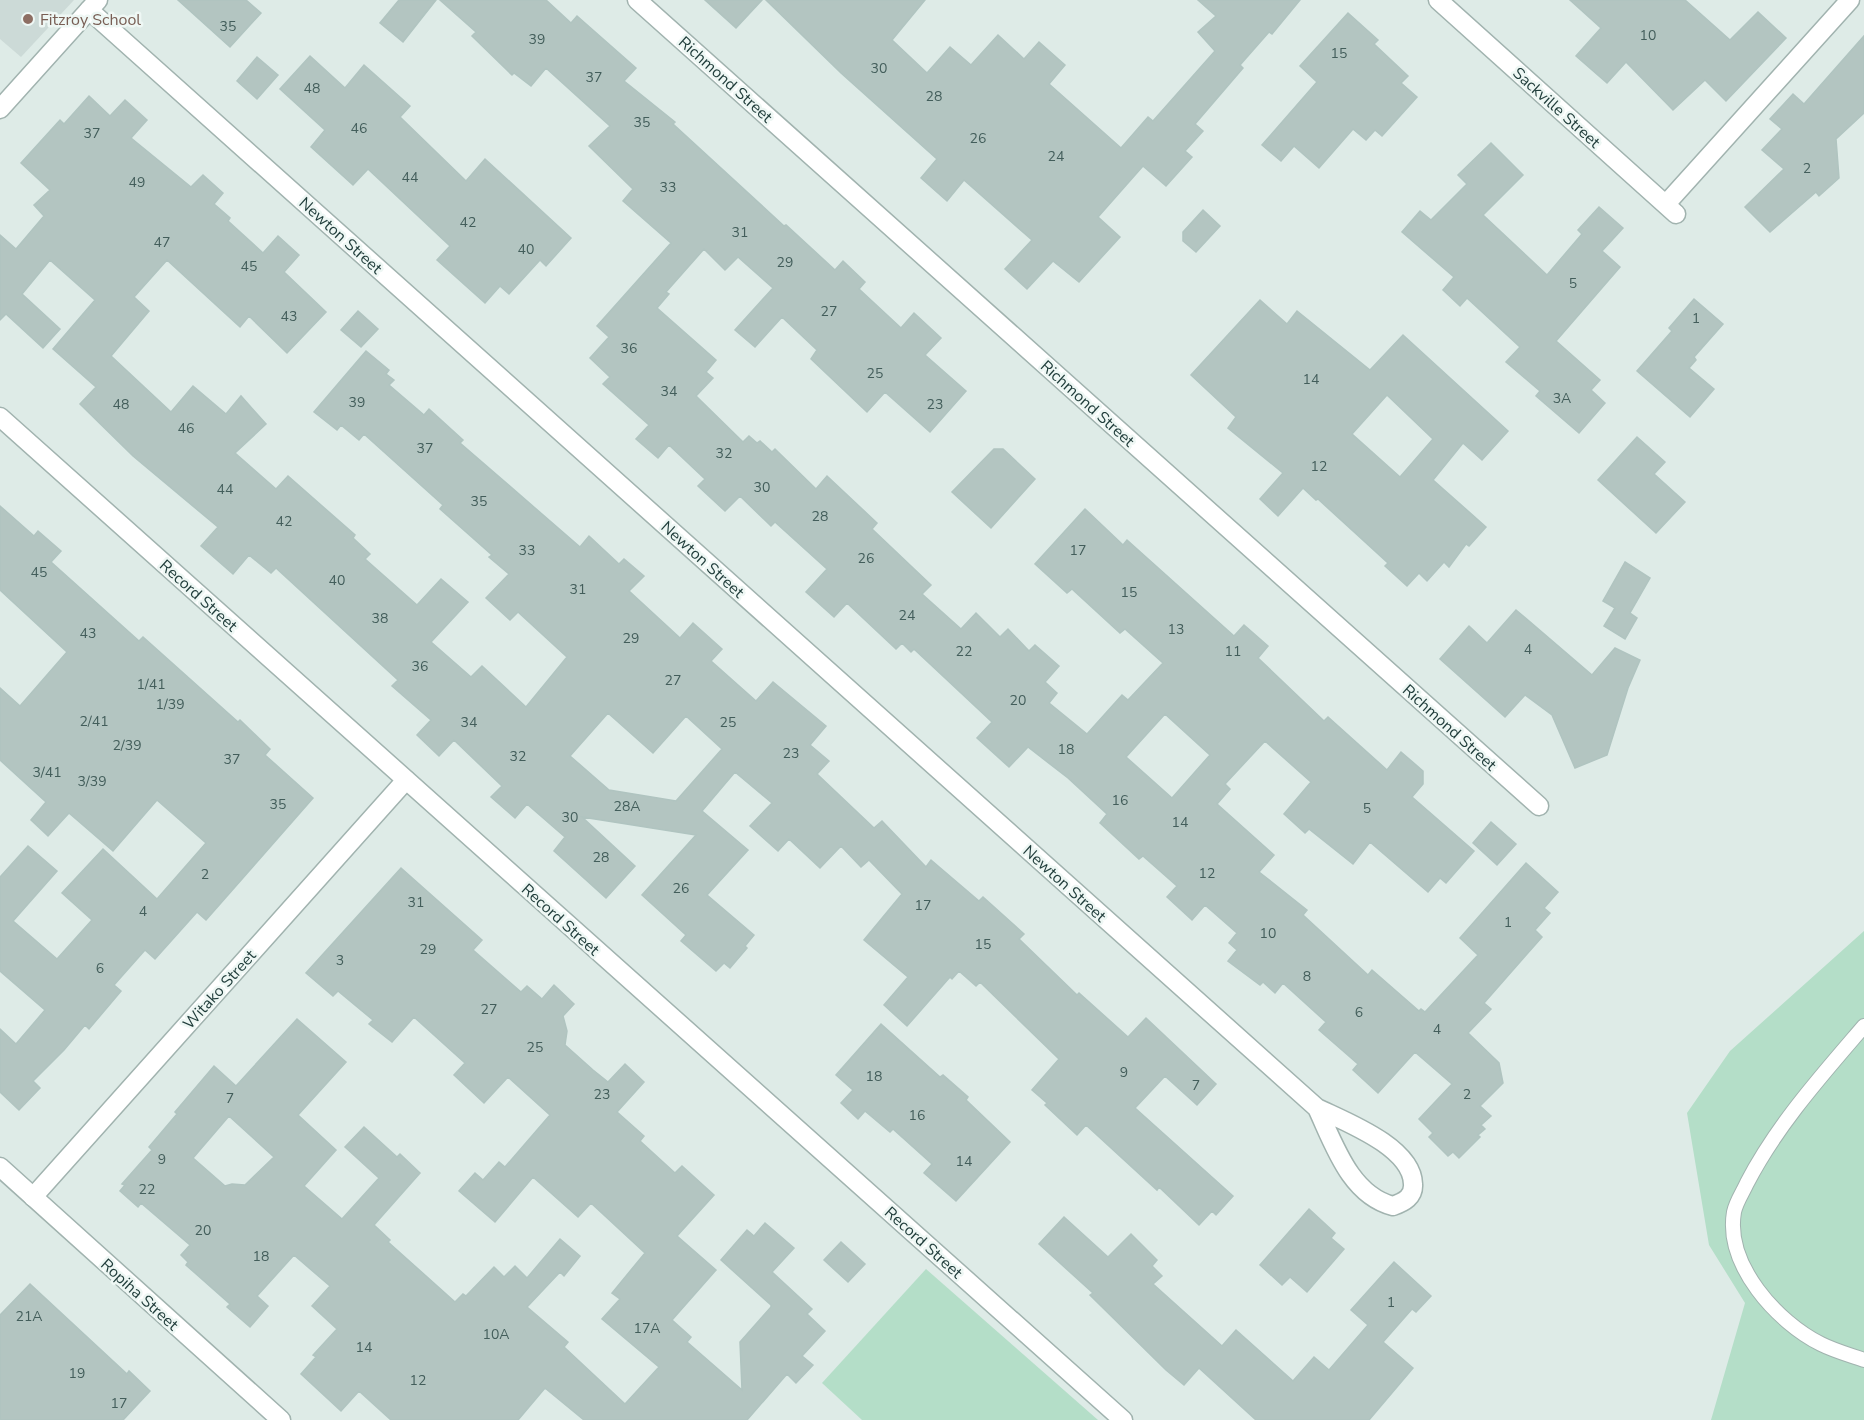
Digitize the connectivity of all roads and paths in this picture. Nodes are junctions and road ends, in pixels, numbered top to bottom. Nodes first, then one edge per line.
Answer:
1 (637, 0) edge
2 (1438, 0) edge
3 (1850, 0) edge
4 (93, 5) edge
5 (0, 109) edge
6 (0, 417) edge
7 (406, 780) junction
8 (1539, 806) dead end
9 (1864, 1026) edge
10 (1317, 1108) junction
11 (0, 1167) edge
12 (33, 1197) junction
13 (1864, 1360) edge
14 (281, 1420) edge
15 (1123, 1420) edge

1 - 8 street, Richmond Street
2 - 3 street, Sackville Street
4 - 5 street
4 - 10 street, Newton Street
6 - 7 street, Record Street
7 - 12 street, Witako Street
7 - 15 street, Record Street
9 - 13 lane
10 - 10 street, Newton Street
11 - 12 street, Ropiha Street
12 - 14 street, Ropiha Street

